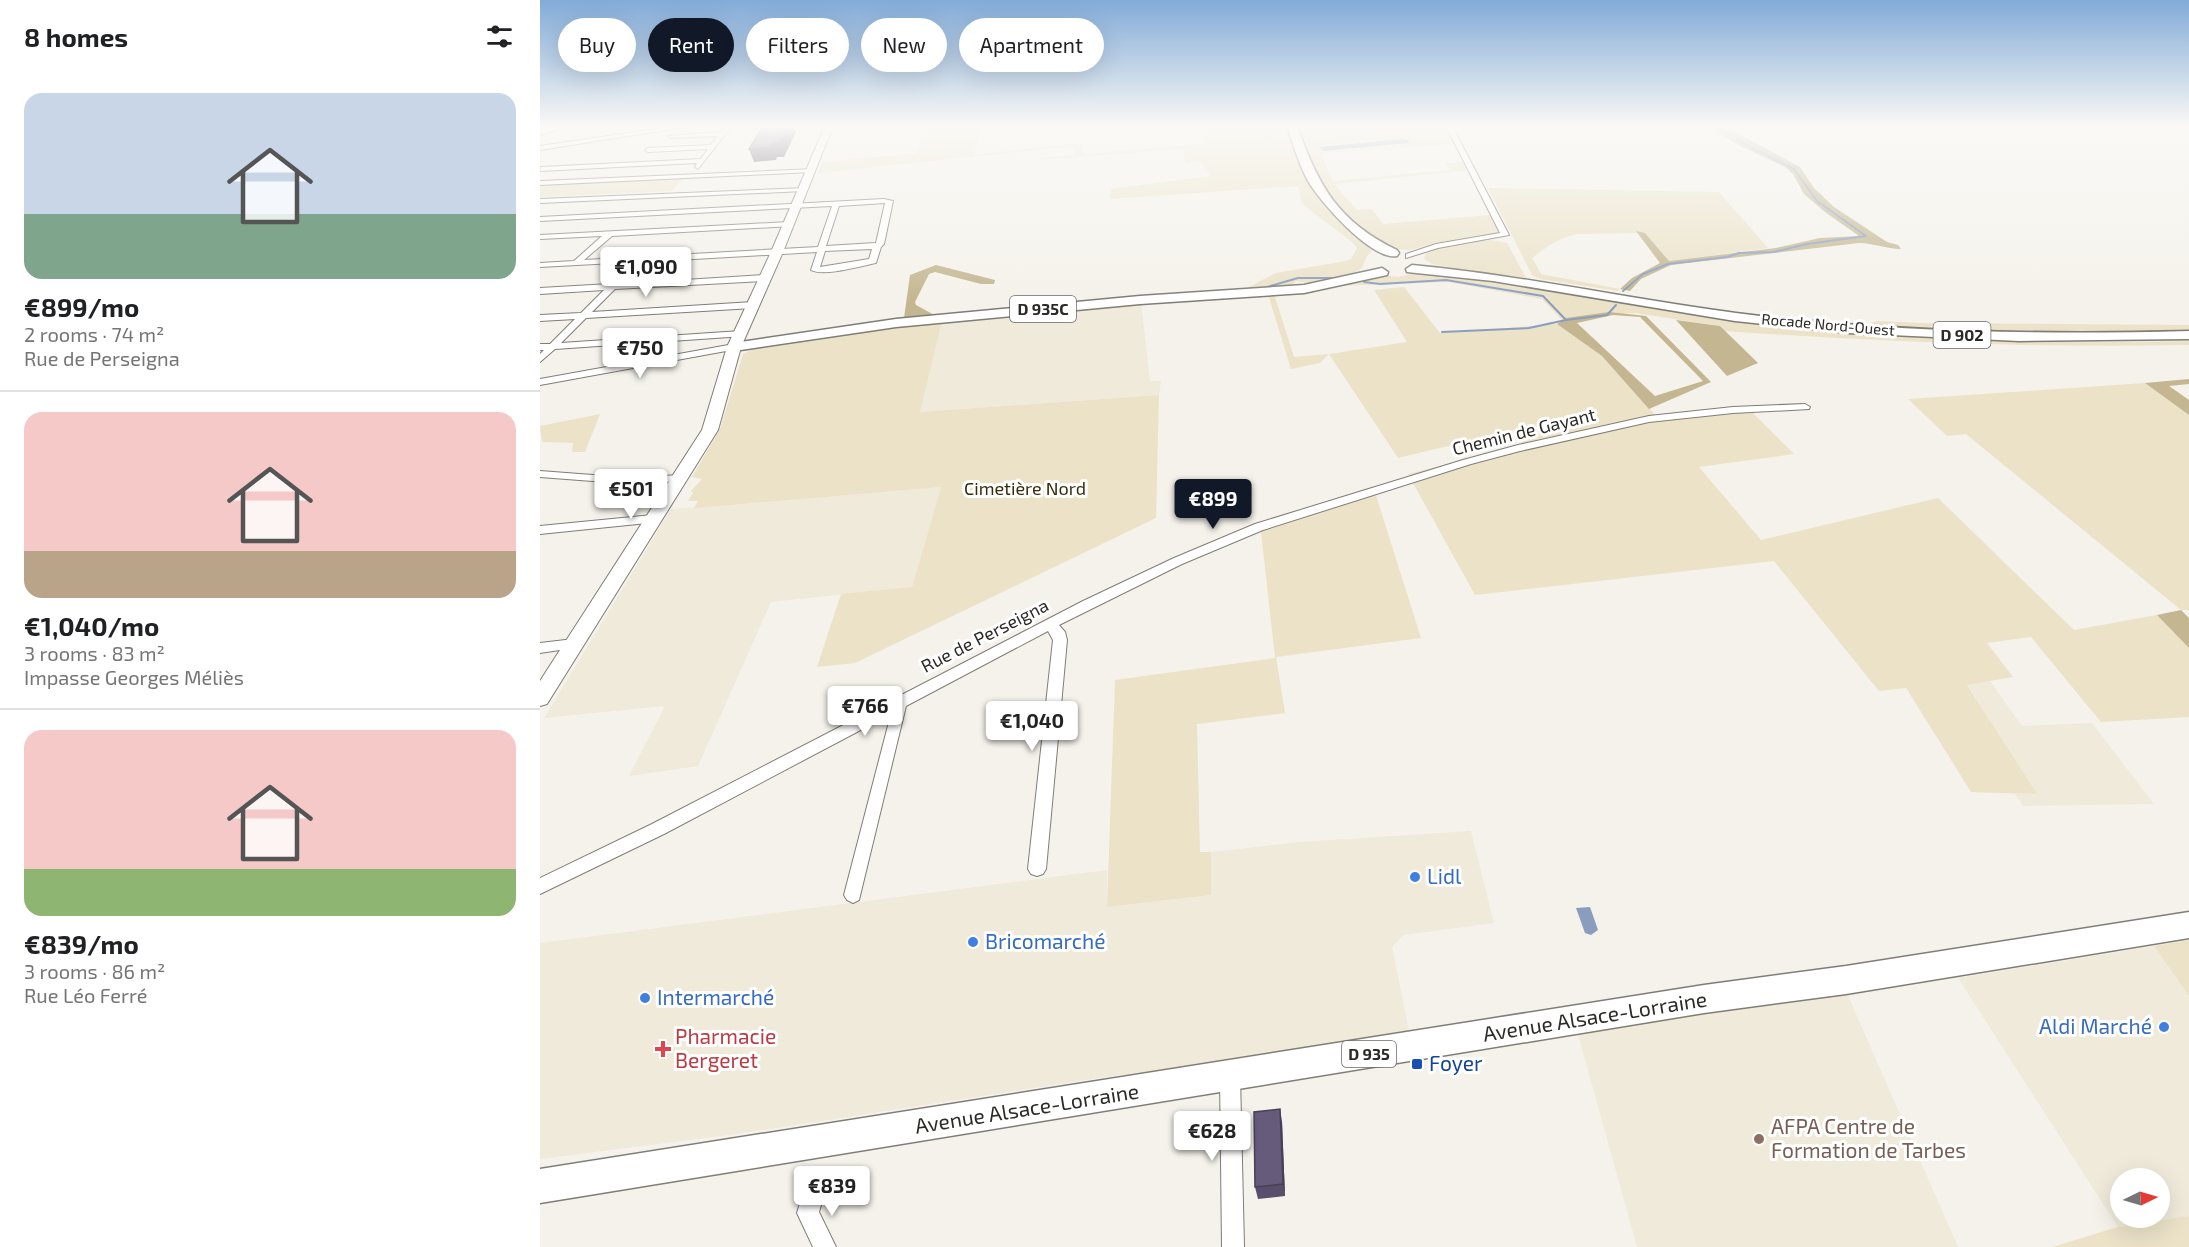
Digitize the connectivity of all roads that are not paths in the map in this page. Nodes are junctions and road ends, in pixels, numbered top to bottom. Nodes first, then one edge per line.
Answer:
1 (625, 184) edge
2 (689, 184) edge
3 (806, 184) edge
4 (1315, 184) edge
5 (1480, 184) edge
6 (682, 185) junction
7 (804, 189) junction
8 (650, 196) junction
9 (540, 201) edge
10 (836, 204) junction
11 (796, 206) junction
12 (629, 214) junction
13 (540, 219) edge
14 (789, 224) junction
15 (608, 234) junction
16 (1366, 236) junction
17 (540, 237) edge
18 (877, 246) junction
19 (821, 250) junction
20 (777, 252) junction
21 (1393, 253) junction
22 (639, 260) junction
23 (1374, 262) junction
24 (1413, 262) junction
25 (576, 263) junction
26 (540, 265) edge
27 (765, 278) junction
28 (612, 287) junction
29 (540, 291) edge
30 (753, 305) junction
31 (583, 316) junction
32 (540, 318) edge
33 (2189, 335) edge
34 (737, 341) junction
35 (552, 346) junction
36 (540, 347) edge
37 (540, 359) edge
38 (540, 376) edge
39 (561, 379) junction
40 (540, 382) edge
41 (1805, 407) dead end
42 (540, 474) edge
43 (679, 478) junction
44 (653, 519) junction
45 (1259, 527) joint
46 (540, 530) edge
47 (1051, 625) junction
48 (574, 645) junction
49 (540, 648) edge
50 (540, 698) edge
51 (899, 701) junction
52 (1037, 869) dead end
53 (540, 886) edge
54 (852, 895) dead end
55 (2189, 925) edge
56 (1230, 1076) junction
57 (543, 1184) edge
58 (814, 1191) dead end
59 (825, 1247) edge
60 (1233, 1247) edge

1 - 6 street
2 - 6 street
3 - 7 main road
4 - 16 main road
5 - 24 street
6 - 7 street
6 - 8 street
7 - 11 main road
8 - 9 street
8 - 12 street
10 - 11 street
10 - 18 street
10 - 19 street
11 - 12 street
11 - 14 main road
12 - 13 street
12 - 15 street
14 - 15 street
14 - 20 main road
15 - 17 street
15 - 25 street
16 - 21 main road
16 - 23 main road
18 - 19 street
18 - 19 street
19 - 20 street
20 - 22 street
20 - 27 main road
21 - 23 main road
21 - 24 main road
22 - 25 street
22 - 28 street
23 - 24 main road
23 - 34 main road, D 935C
24 - 33 main road, Rocade Nord-Ouest / D 902
25 - 26 street
27 - 28 street
27 - 30 main road
28 - 29 street
28 - 31 street
30 - 31 street
30 - 34 main road
31 - 32 street
31 - 35 street
34 - 35 street
34 - 39 street
34 - 43 main road
35 - 36 street
35 - 37 street
38 - 39 street
39 - 40 street
41 - 45 street, Chemin de Gayant
42 - 43 street
43 - 44 main road
44 - 46 street
44 - 48 main road
45 - 47 street, Rue de Perseigna
47 - 51 street, Rue de Perseigna
47 - 52 street
48 - 49 street
48 - 50 main road
51 - 53 street, Rue de Perseigna
51 - 54 street
55 - 56 main road, Avenue Alsace-Lorraine / D 935
56 - 57 main road, Avenue Alsace-Lorraine / D 935
56 - 60 street
58 - 59 street

